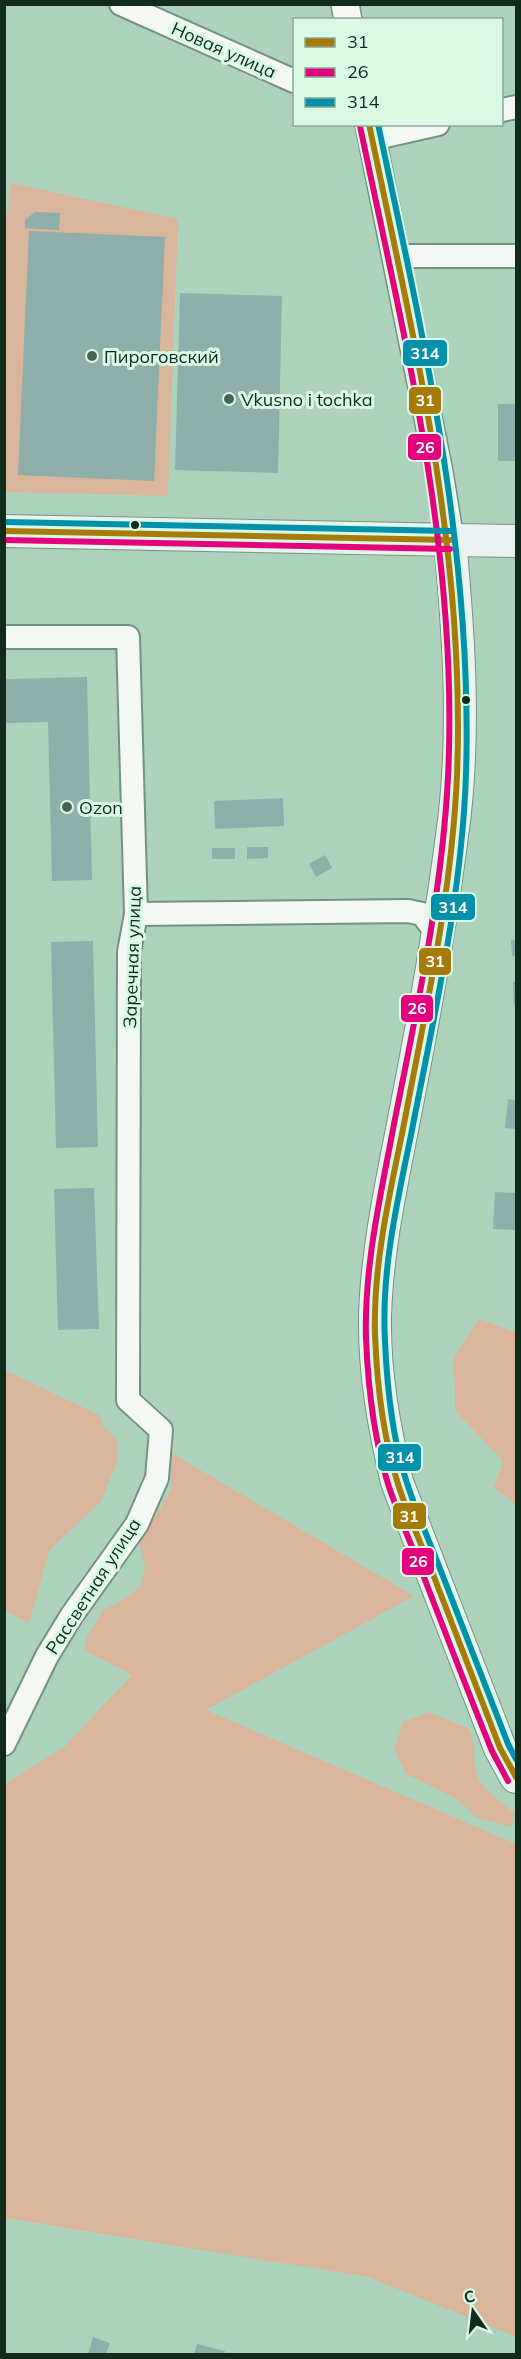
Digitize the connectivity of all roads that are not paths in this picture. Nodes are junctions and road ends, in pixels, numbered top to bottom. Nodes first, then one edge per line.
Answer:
1 (121, 4) edge
2 (293, 81) edge
3 (421, 126) edge
4 (371, 132) edge
5 (396, 256) junction
6 (516, 256) edge
7 (4, 531) edge
8 (450, 540) junction
9 (516, 541) edge
10 (4, 637) edge
11 (444, 892) junction
12 (408, 910) junction
13 (136, 914) junction
14 (437, 934) junction
15 (128, 1400) joint
16 (4, 1744) edge
17 (516, 1777) edge

1 - 2 street, Новая улица
3 - 4 street
4 - 5 street
5 - 6 street
5 - 8 street
7 - 8 main road
8 - 9 main road
8 - 11 main road
10 - 13 street, Заречная улица
11 - 12 street
11 - 14 main road
12 - 13 street
12 - 14 street
13 - 15 street, Заречная улица
14 - 17 main road
15 - 16 street, Рассветная улица

